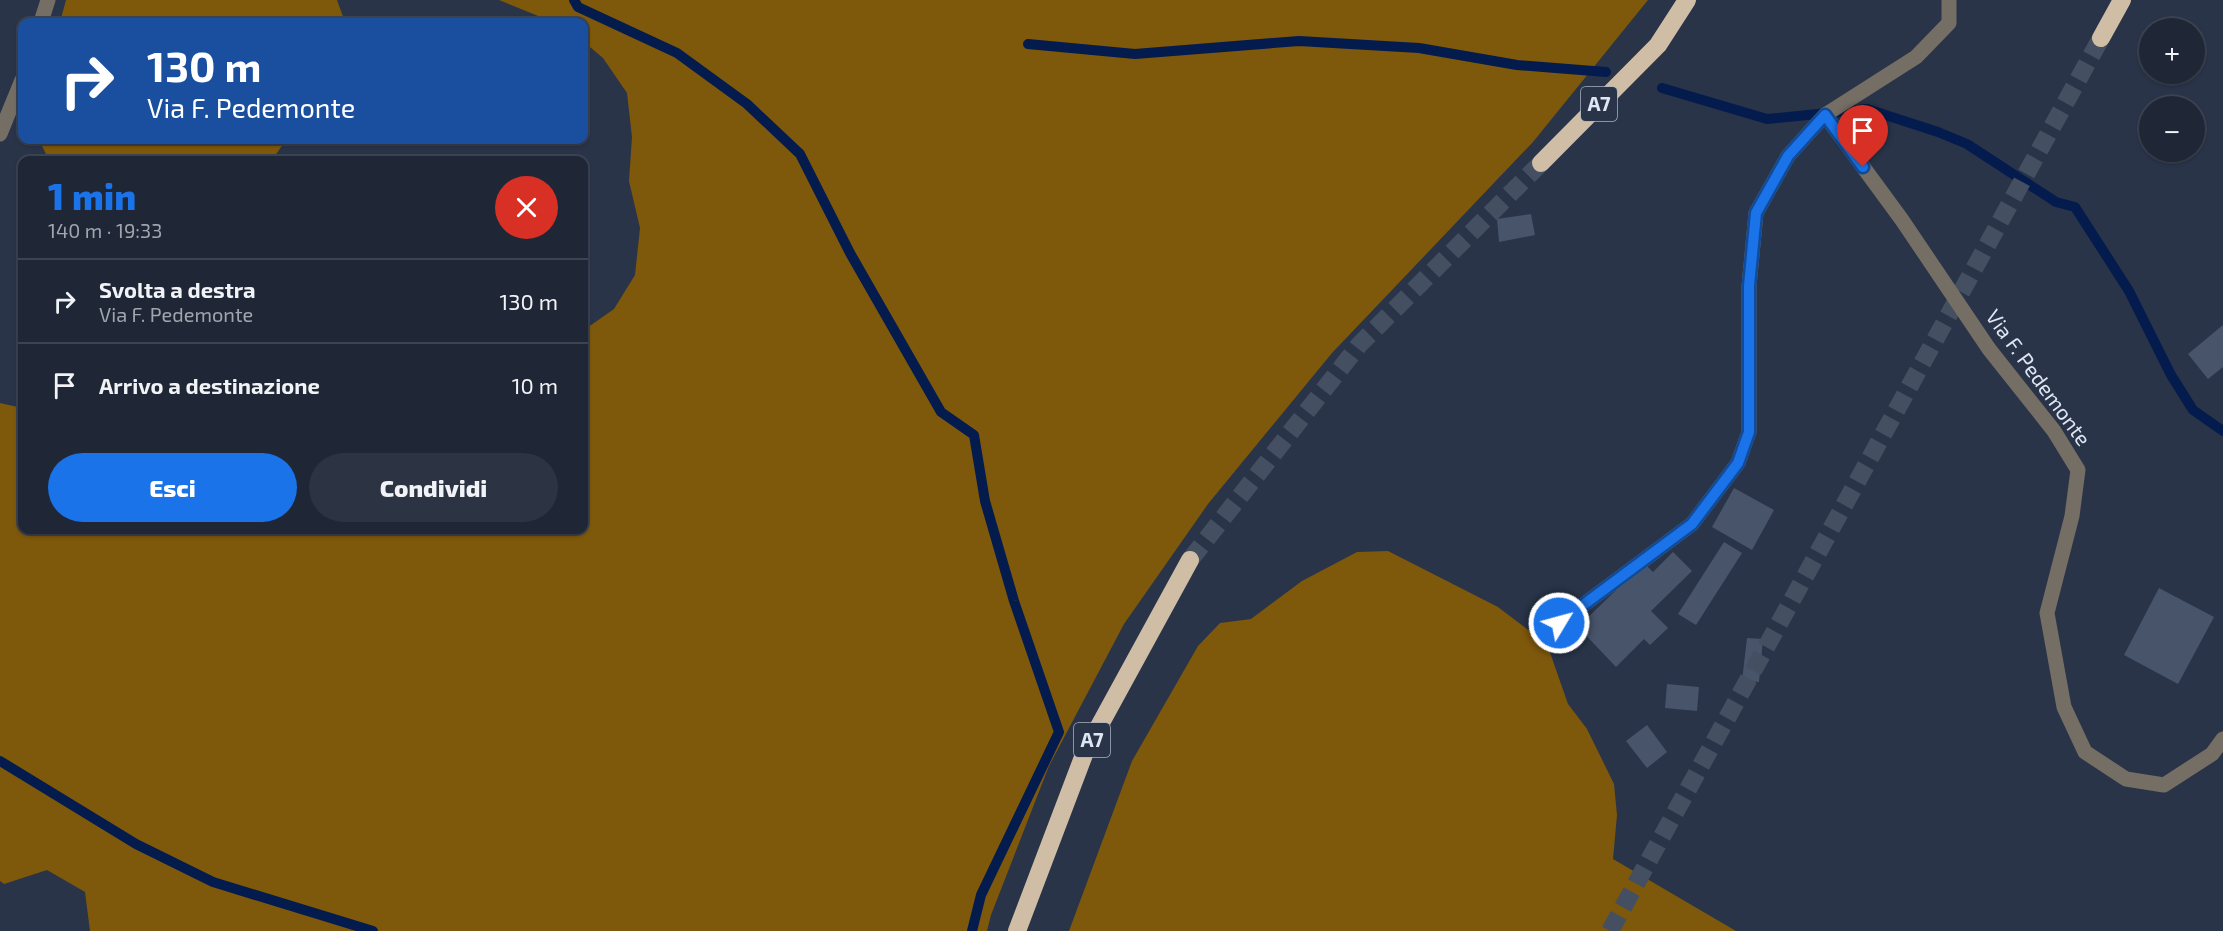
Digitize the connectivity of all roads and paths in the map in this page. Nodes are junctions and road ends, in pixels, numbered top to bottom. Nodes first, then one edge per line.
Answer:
1 (48, 0) edge
2 (1687, 0) edge
3 (1949, 0) edge
4 (2122, 0) edge
5 (42, 18) edge
6 (2101, 38) tunnel mouth
7 (18, 90) edge
8 (1825, 115) junction
9 (0, 134) edge
10 (1541, 163) tunnel mouth
11 (1190, 560) tunnel mouth
12 (1559, 623) dead end
13 (2223, 739) edge
14 (1017, 931) edge

1 - 5 street
2 - 10 highway, A7
3 - 8 street
4 - 6 highway
7 - 9 street
8 - 12 street
8 - 13 street, Via F. Pedemonte
11 - 14 highway, A7

